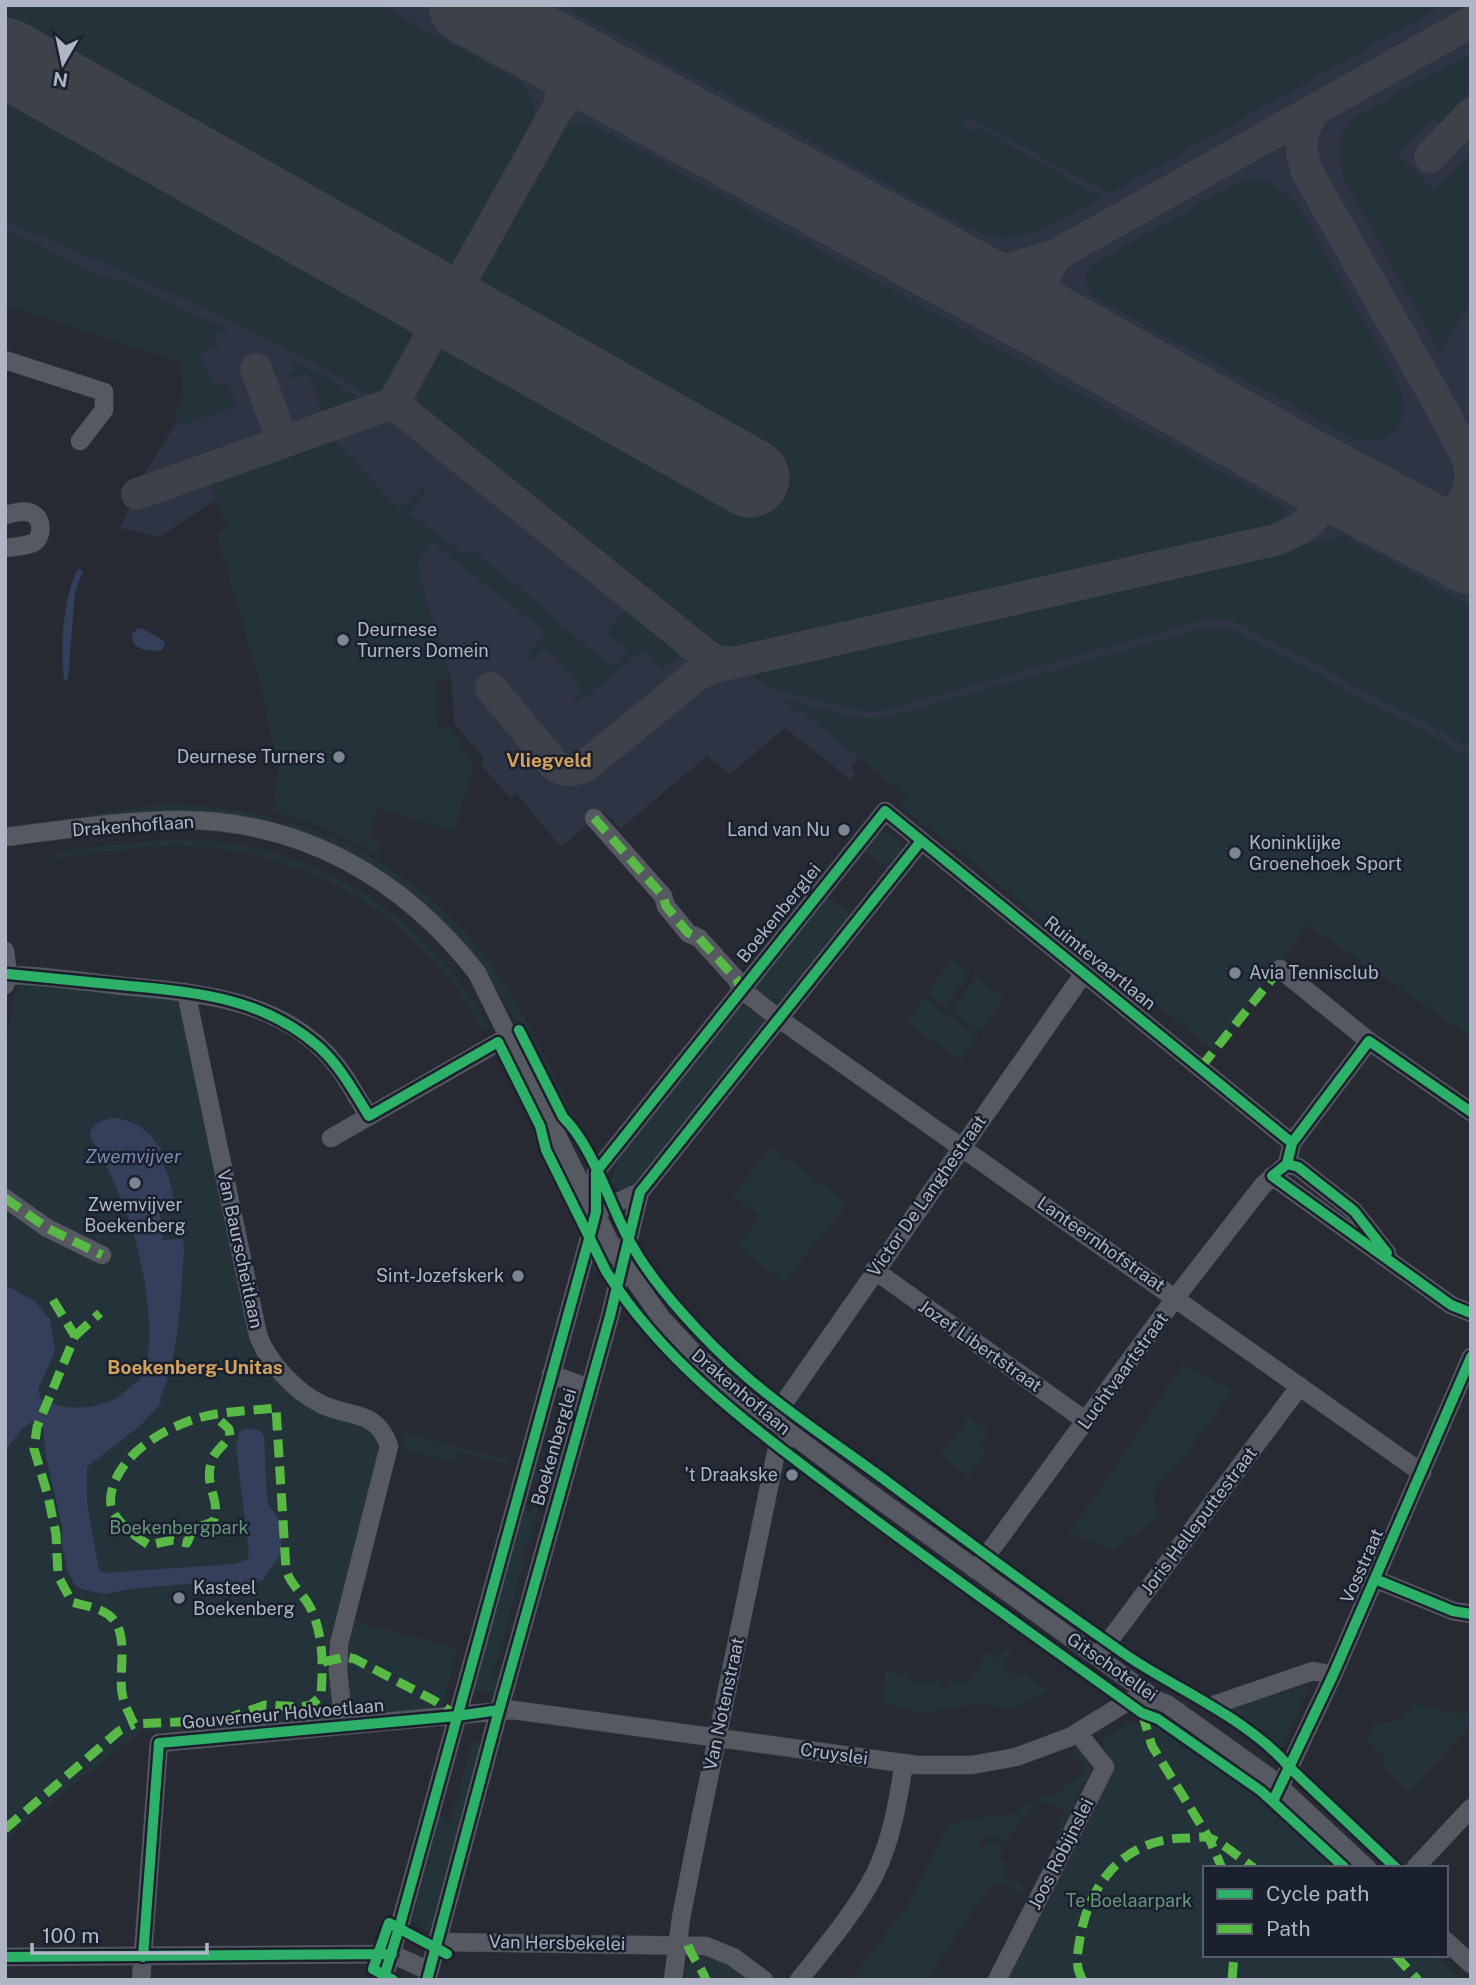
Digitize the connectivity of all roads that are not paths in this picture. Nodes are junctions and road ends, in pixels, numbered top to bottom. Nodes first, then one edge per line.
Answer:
1 (5, 360) edge
2 (80, 441) dead end
3 (5, 515) edge
4 (5, 548) edge
5 (885, 811) joint
6 (594, 818) dead end
7 (5, 837) edge
8 (921, 841) junction
9 (5, 848) edge
10 (5, 951) edge
11 (1280, 969) dead end
12 (1084, 973) junction
13 (6, 978) edge
14 (741, 989) junction
15 (186, 992) junction
16 (778, 1018) junction
17 (509, 1036) junction
18 (1369, 1041) junction
19 (1471, 1112) edge
20 (369, 1116) junction
21 (331, 1138) dead end
22 (1292, 1143) junction
23 (963, 1146) junction
24 (1287, 1164) junction
25 (1272, 1176) junction
26 (640, 1192) junction
27 (5, 1198) edge
28 (596, 1212) junction
29 (102, 1255) dead end
30 (1391, 1263) junction
31 (622, 1265) junction
32 (874, 1270) junction
33 (1177, 1297) junction
34 (1471, 1313) edge
35 (1471, 1357) edge
36 (551, 1374) junction
37 (1300, 1386) junction
38 (588, 1388) junction
39 (772, 1420) junction
40 (1086, 1421) junction
41 (791, 1434) junction
42 (1422, 1473) junction
43 (848, 1476) joint
44 (976, 1570) junction
45 (1375, 1579) junction
46 (1471, 1614) edge
47 (1097, 1657) junction
48 (1333, 1675) junction
49 (1157, 1700) junction
50 (1214, 1705) dead end
51 (499, 1710) junction
52 (457, 1716) junction
53 (344, 1726) junction
54 (1077, 1733) junction
55 (717, 1738) junction
56 (904, 1763) junction
57 (1280, 1787) junction
58 (1471, 1808) edge
59 (1365, 1866) edge
60 (1417, 1866) edge
61 (438, 1942) junction
62 (1448, 1943) edge
63 (677, 1944) junction
64 (392, 1954) junction
65 (5, 1957) edge
66 (143, 1957) junction
67 (1471, 1964) edge
68 (430, 1977) edge
69 (141, 1980) edge
70 (383, 1980) edge
71 (673, 1980) edge
72 (764, 1980) edge
73 (799, 1980) edge
74 (997, 1980) edge

1 - 2 street
3 - 4 street
5 - 8 street, Ruimtevaartlaan
5 - 14 street, Boekenberglei
6 - 14 street, Lanteernhofstraat
7 - 17 street, Drakenhoflaan
8 - 12 street, Ruimtevaartlaan
8 - 16 street, Boekenberglei
9 - 17 street, Drakenhoflaan
10 - 13 street
11 - 18 street
12 - 22 street, Ruimtevaartlaan
12 - 23 street, Victor De Langhestraat
13 - 15 street
14 - 16 street, Lanteernhofstraat
14 - 28 street, Boekenberglei
15 - 20 street
15 - 53 street, Van Baurscheitlaan
16 - 23 street, Lanteernhofstraat
16 - 26 street, Boekenberglei
17 - 20 street
17 - 28 street, Drakenhoflaan
18 - 19 street
18 - 22 street
20 - 21 street
22 - 24 street
23 - 32 street, Victor De Langhestraat
23 - 33 street, Lanteernhofstraat
24 - 25 street, Luchtvaartstraat
24 - 30 street
25 - 30 street
25 - 33 street, Luchtvaartstraat
26 - 28 street, Boekenberglei
26 - 31 street, Boekenberglei
27 - 29 street
28 - 31 street, Drakenhoflaan
28 - 36 street, Boekenberglei
30 - 34 street
31 - 38 street, Boekenberglei
31 - 39 street, Drakenhoflaan
32 - 39 street, Victor De Langhestraat
32 - 40 street, Jozef Libertstraat
33 - 37 street, Lanteernhofstraat
33 - 40 street, Luchtvaartstraat
35 - 42 street, Vosstraat
36 - 38 street
36 - 52 street, Boekenberglei
37 - 42 street, Lanteernhofstraat
37 - 47 street, Joris Helleputtestraat
38 - 51 street, Boekenberglei
39 - 41 street, Drakenhoflaan
40 - 44 street, Luchtvaartstraat
41 - 43 street, Drakenhoflaan
41 - 55 street, Van Notenstraat
42 - 45 street, Vosstraat
43 - 44 street, Gitschotellei
44 - 47 street, Gitschotellei
45 - 46 street
45 - 48 street, Vosstraat
47 - 49 street, Gitschotellei
48 - 50 street
48 - 57 street, Vosstraat
49 - 54 street, Cruyslei
49 - 57 street, Gitschotellei
51 - 52 street
51 - 55 street, Cruyslei
51 - 61 street, Boekenberglei
52 - 53 street, Gouverneur Holvoetlaan
52 - 64 street, Boekenberglei
53 - 66 street, Gouverneur Holvoetlaan
54 - 56 street, Cruyslei
54 - 74 street, Joos Robijnslei
55 - 56 street, Cruyslei
55 - 63 street, Van Notenstraat
56 - 73 street
57 - 59 street, Gitschotellei
58 - 60 street
61 - 63 street, Van Hersbekelei
61 - 68 street, Boekenberglei
62 - 67 street
63 - 71 street, Van Notenstraat
63 - 72 street
64 - 66 street
64 - 68 street
64 - 70 street, Boekenberglei
65 - 66 street
66 - 69 street

